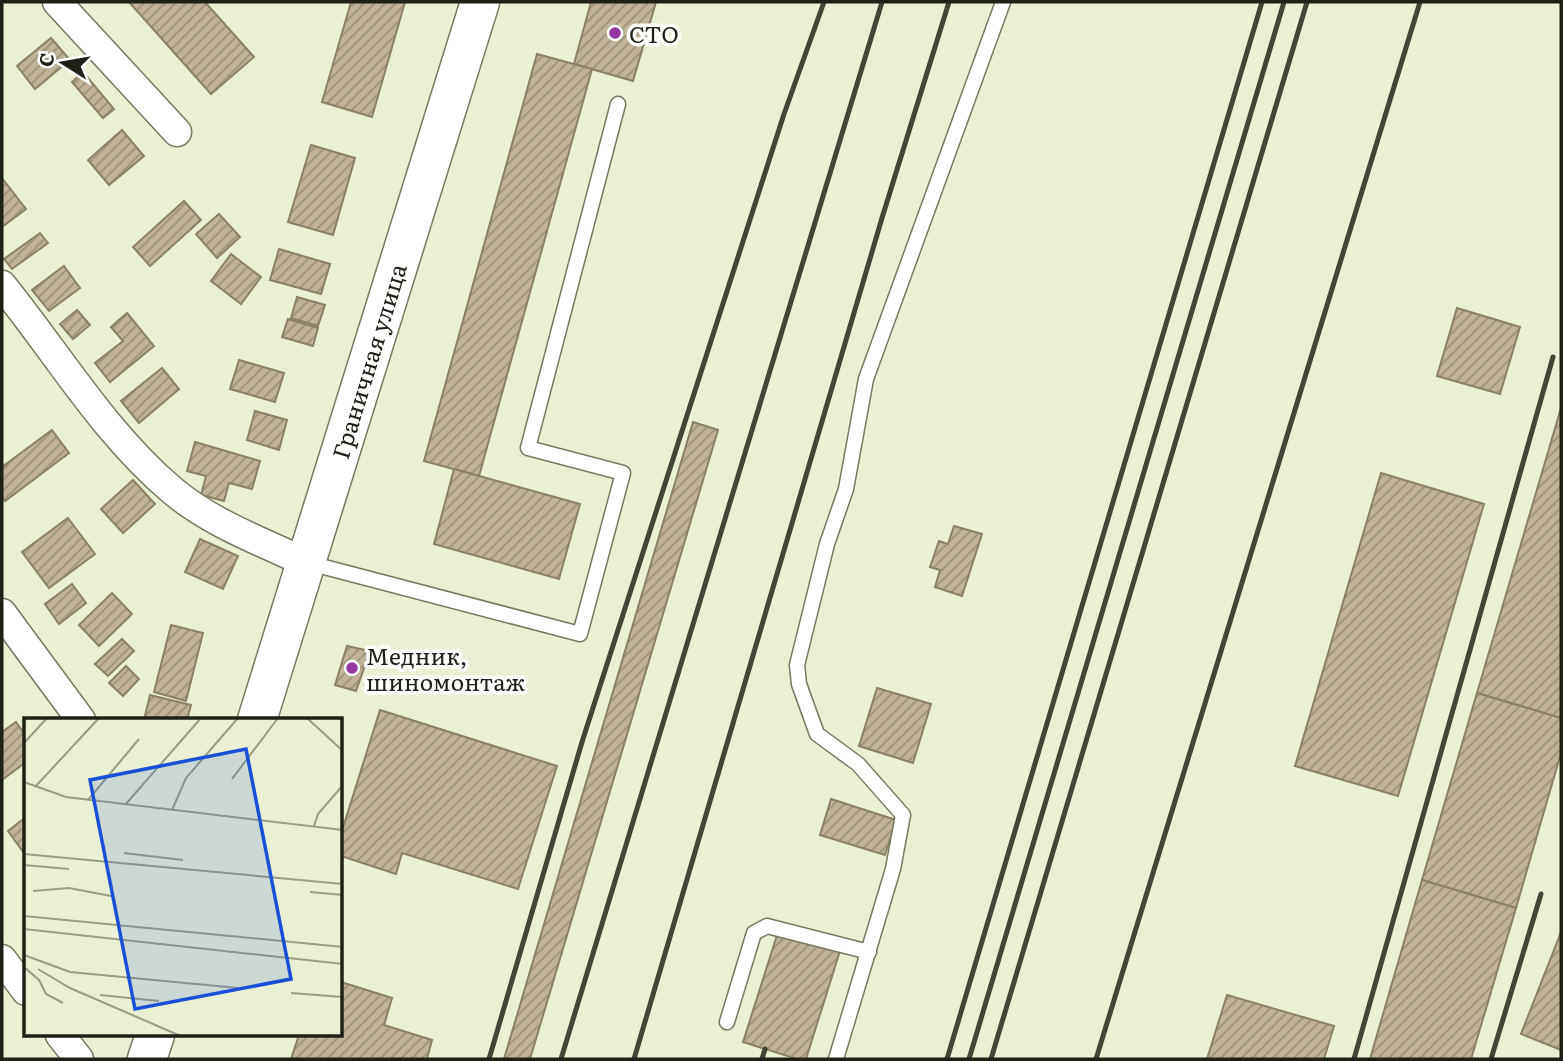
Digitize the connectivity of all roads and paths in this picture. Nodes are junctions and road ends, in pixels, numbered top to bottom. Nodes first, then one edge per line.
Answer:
1 (57, 2) edge
2 (480, 2) edge
3 (1003, 2) edge
4 (618, 104) dead end
5 (177, 132) dead end
6 (2, 285) edge
7 (305, 562) junction
8 (2, 613) edge
9 (80, 718) edge
10 (258, 718) edge
11 (869, 952) junction
12 (2, 959) edge
13 (24, 988) edge
14 (727, 1022) dead end
15 (61, 1036) edge
16 (155, 1036) edge
17 (79, 1059) edge
18 (147, 1059) edge
19 (836, 1059) edge

1 - 5 street
2 - 7 main road, Граничная улица
3 - 11 lane
4 - 7 lane
6 - 7 street
7 - 10 main road, Граничная улица
8 - 9 street
11 - 14 lane
11 - 19 lane
12 - 13 street
15 - 17 street
16 - 18 main road

